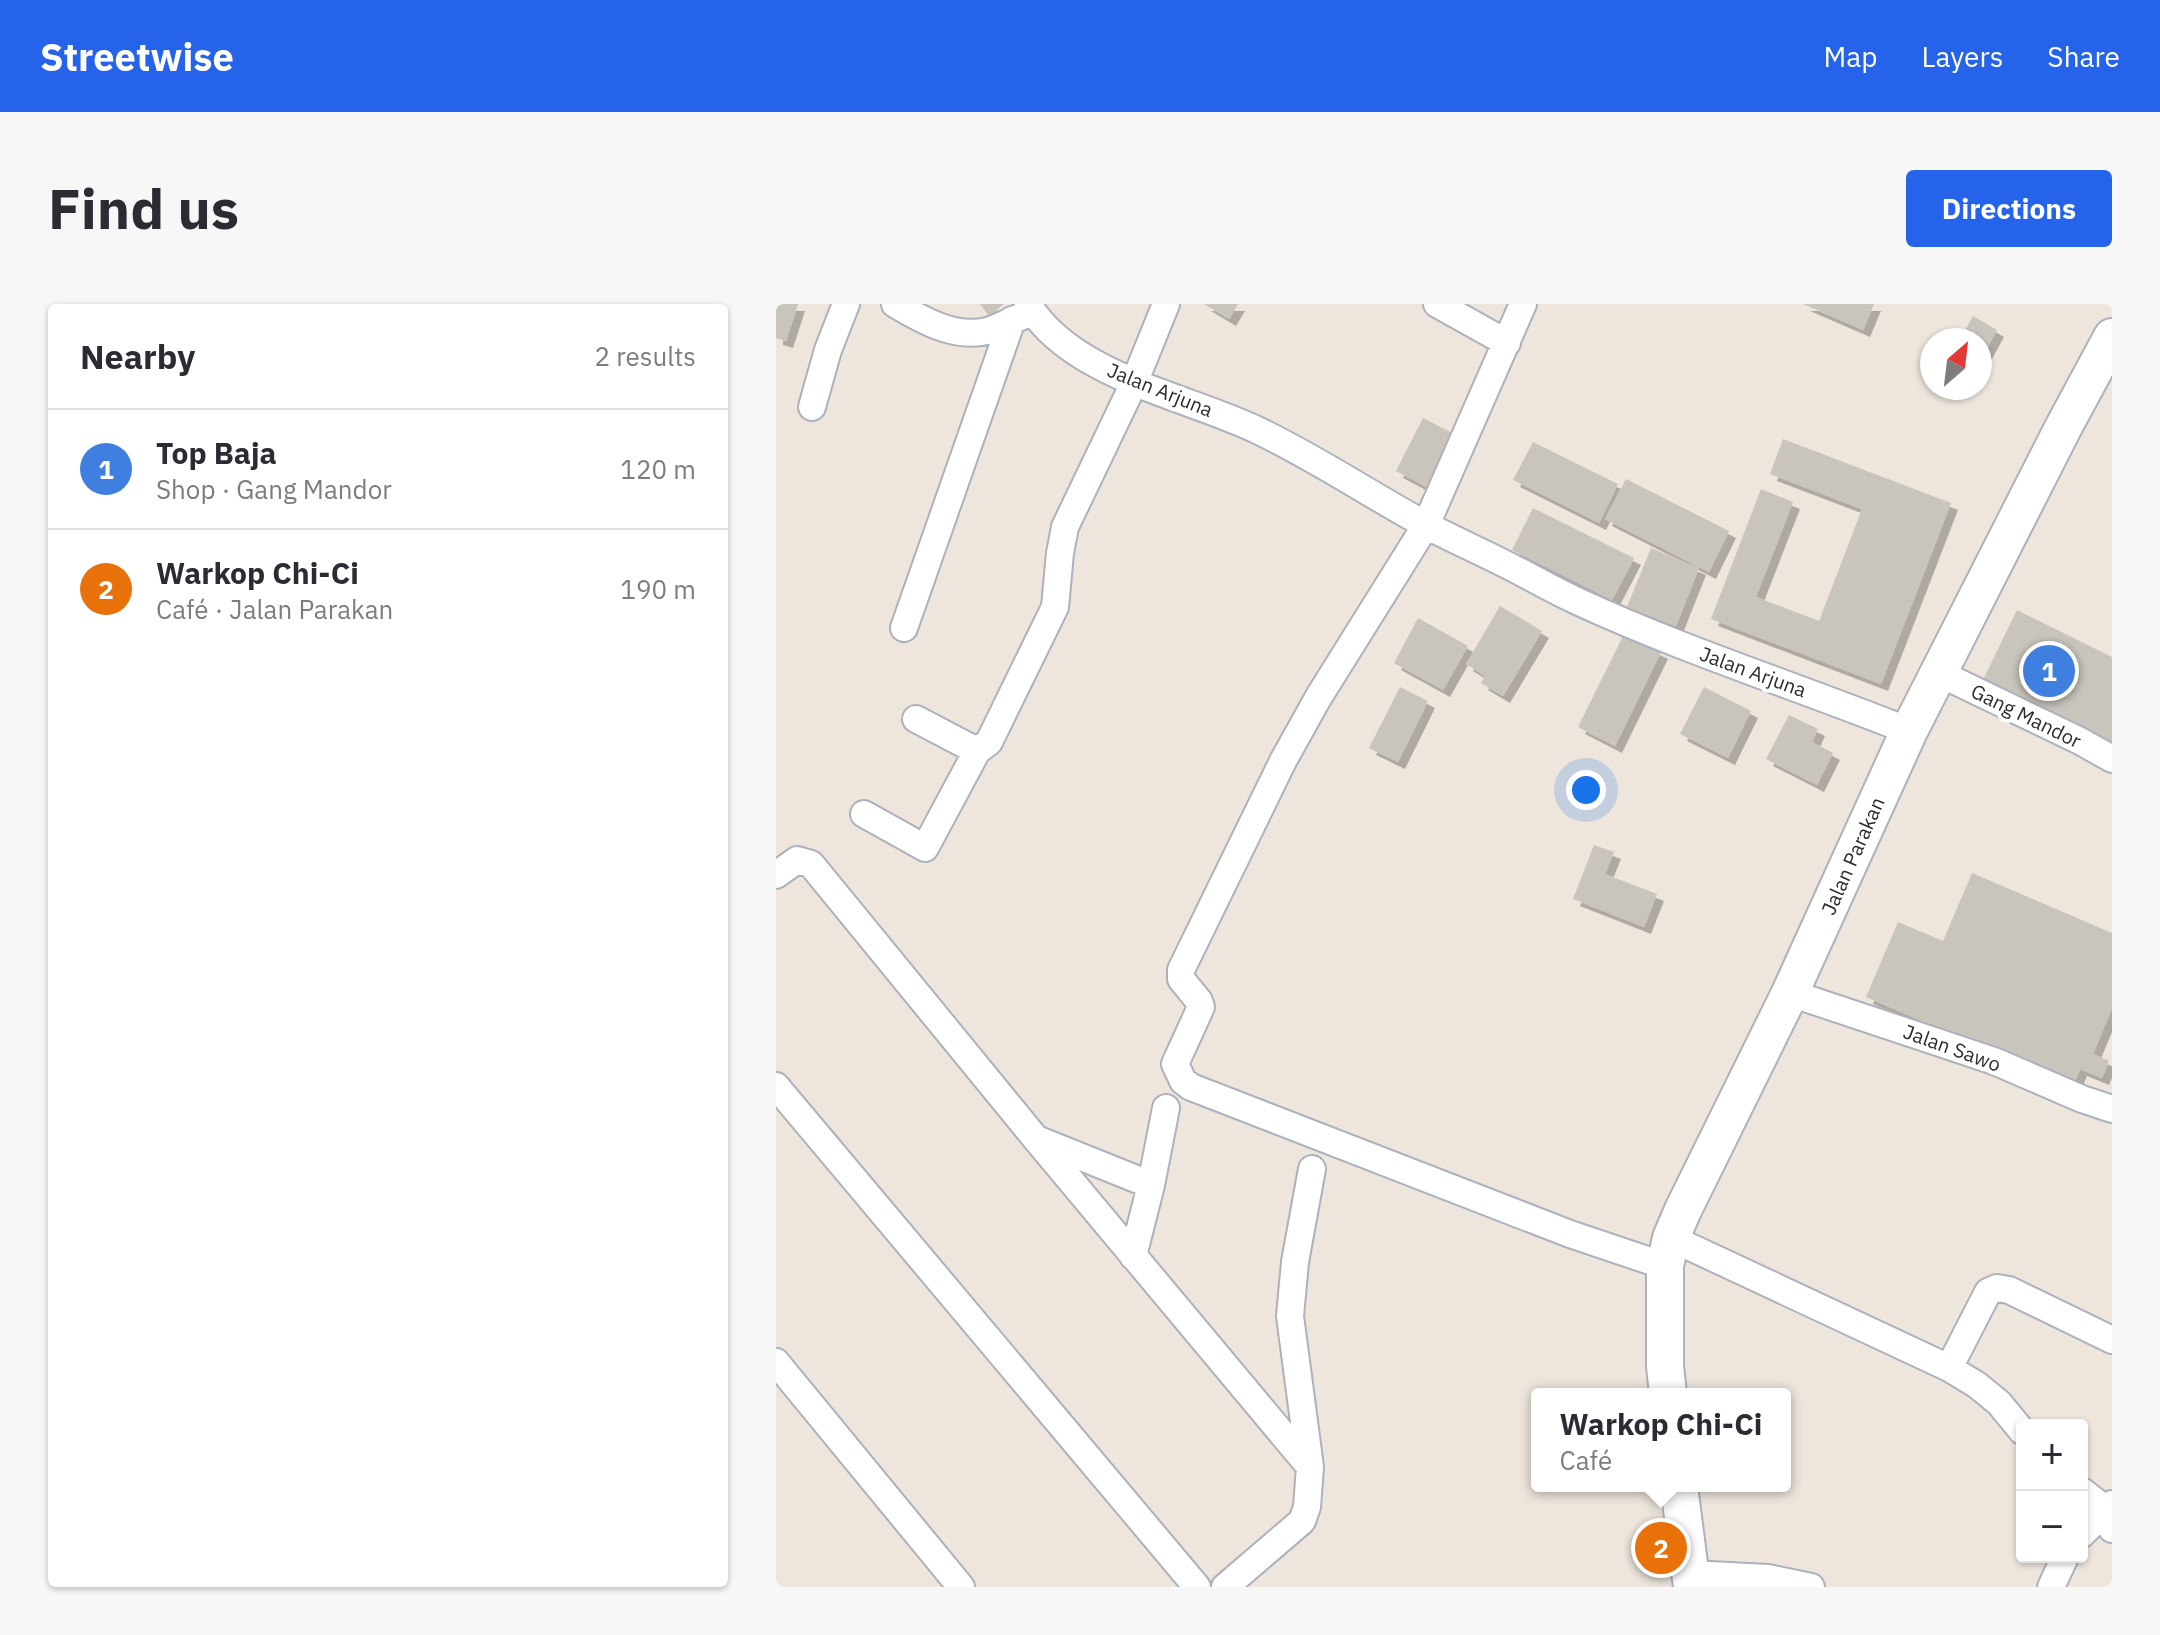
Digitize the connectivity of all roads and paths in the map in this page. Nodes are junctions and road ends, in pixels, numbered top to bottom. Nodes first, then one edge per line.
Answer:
1 (846, 304) edge
2 (895, 304) edge
3 (1166, 304) edge
4 (1437, 304) edge
5 (1523, 304) edge
6 (1024, 312) edge
7 (2112, 337) edge
8 (1507, 343) junction
9 (1134, 383) junction
10 (812, 407) dead end
11 (1426, 525) junction
12 (904, 628) dead end
13 (1939, 673) junction
14 (916, 719) dead end
15 (1909, 731) junction
16 (977, 751) junction
17 (2112, 759) edge
18 (864, 814) dead end
19 (776, 875) edge
20 (1790, 993) junction
21 (776, 1086) edge
22 (1166, 1108) dead end
23 (2112, 1109) edge
24 (1036, 1139) junction
25 (1312, 1169) dead end
26 (1151, 1185) junction
27 (1668, 1252) junction
28 (1133, 1256) junction
29 (2112, 1340) edge
30 (776, 1362) edge
31 (1949, 1368) junction
32 (1667, 1388) edge
33 (2016, 1424) edge
34 (1310, 1467) junction
35 (1680, 1492) edge
36 (2088, 1496) edge
37 (2110, 1514) edge
38 (2088, 1530) edge
39 (2062, 1563) edge
40 (1691, 1581) edge
41 (961, 1587) edge
42 (1197, 1587) edge
43 (1225, 1587) edge
44 (1811, 1587) edge
45 (2051, 1587) edge

1 - 10 street
2 - 6 street
3 - 9 street
4 - 8 street
5 - 8 street
6 - 9 street, Jalan Arjuna
6 - 12 street
7 - 13 street, Jalan Parakan
8 - 11 street
9 - 11 street, Jalan Arjuna
9 - 16 street
11 - 15 street, Jalan Arjuna
11 - 27 street
13 - 15 street, Jalan Parakan
13 - 17 street, Gang Mandor
14 - 16 street
15 - 20 street, Jalan Parakan
16 - 18 street
19 - 24 street
20 - 23 street, Jalan Sawo
20 - 27 street, Jalan Parakan
21 - 42 street
22 - 26 street
24 - 26 street
24 - 28 street
25 - 34 street
26 - 28 street
27 - 31 street
27 - 32 street, Jalan Parakan
28 - 34 street
29 - 31 street
30 - 41 street
31 - 33 street
34 - 43 street
35 - 40 street
36 - 37 street
37 - 38 street
39 - 45 street
40 - 44 street

